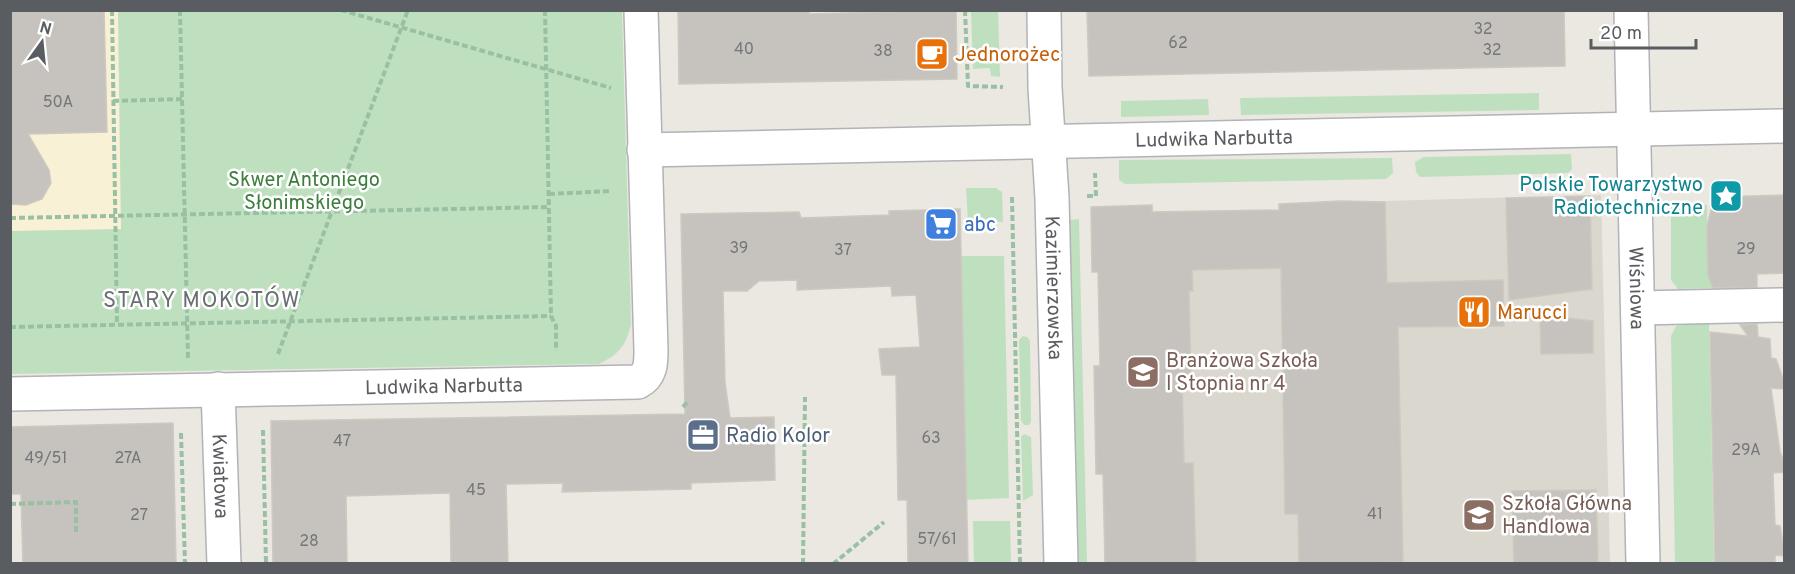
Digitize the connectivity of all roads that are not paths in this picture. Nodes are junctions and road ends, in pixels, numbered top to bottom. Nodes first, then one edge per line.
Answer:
1 (641, 10) edge
2 (1044, 10) edge
3 (1631, 10) edge
4 (1785, 126) edge
5 (1635, 129) junction
6 (1048, 141) junction
7 (644, 150) junction
8 (1785, 305) edge
9 (1638, 308) junction
10 (218, 389) junction
11 (10, 394) edge
12 (224, 564) edge
13 (1061, 564) edge
14 (1643, 564) edge

1 - 7 street, Ludwika Narbutta
2 - 6 street, Kazimierzowska
3 - 5 street, Wiśniowa
4 - 5 street, Ludwika Narbutta
5 - 6 street, Ludwika Narbutta
5 - 9 street, Wiśniowa
6 - 7 street, Ludwika Narbutta
6 - 13 street, Kazimierzowska
7 - 10 street, Ludwika Narbutta
8 - 9 street
9 - 14 street, Wiśniowa
10 - 11 street, Ludwika Narbutta
10 - 12 street, Kwiatowa

